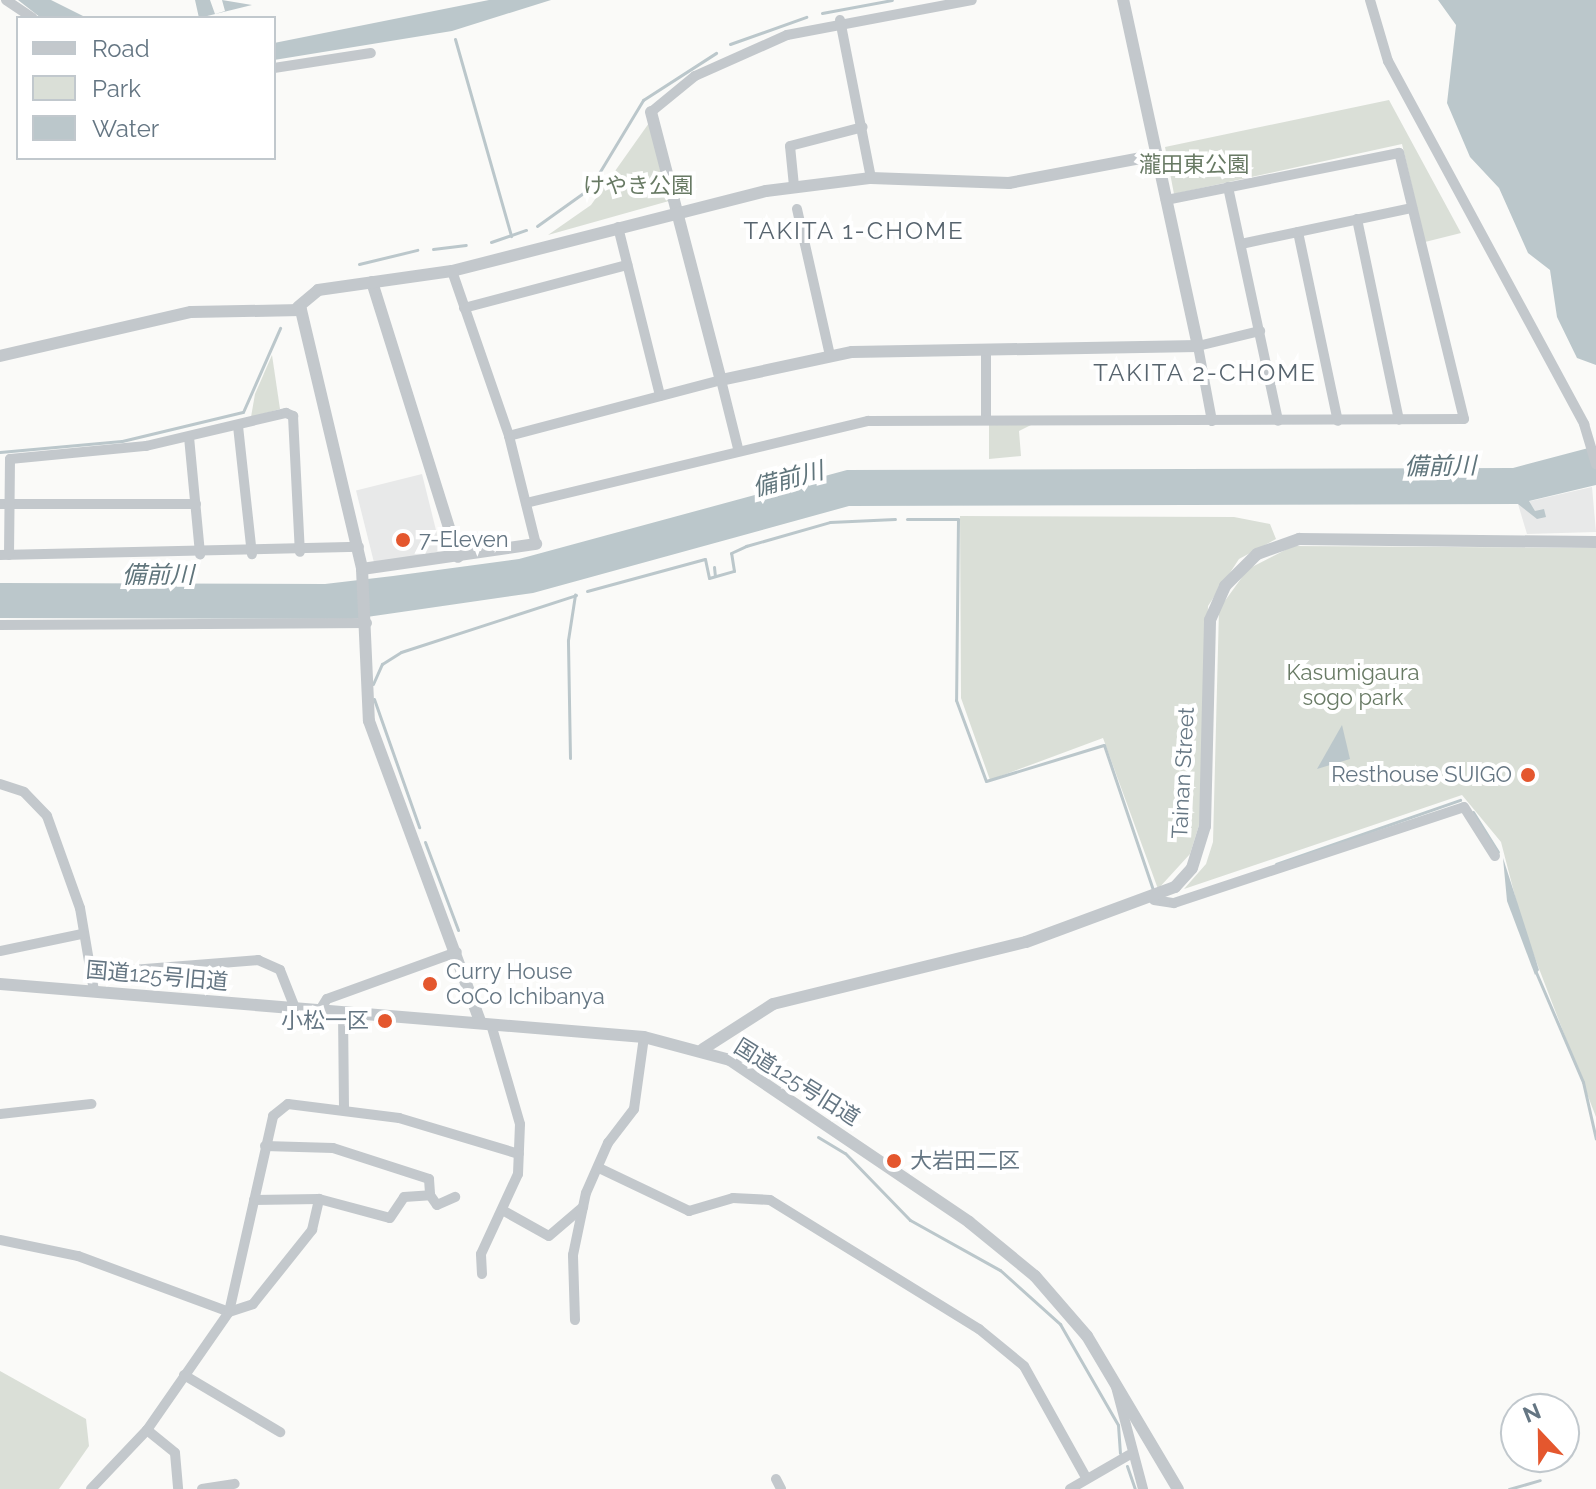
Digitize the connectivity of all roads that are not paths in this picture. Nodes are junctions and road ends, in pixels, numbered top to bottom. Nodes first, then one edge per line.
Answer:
1 (6, 0) edge
2 (972, 0) edge
3 (1123, 0) edge
4 (1370, 0) edge
5 (30, 16) edge
6 (840, 20) junction
7 (371, 53) dead end
8 (276, 68) edge
9 (651, 112) joint
10 (863, 127) junction
11 (1157, 155) junction
12 (871, 178) junction
13 (794, 186) junction
14 (1228, 187) junction
15 (1166, 200) junction
16 (1412, 208) junction
17 (797, 209) dead end
18 (678, 213) junction
19 (1357, 219) junction
20 (618, 227) junction
21 (1298, 232) junction
22 (1241, 244) junction
23 (627, 265) junction
24 (452, 271) junction
25 (372, 282) junction
26 (298, 307) junction
27 (464, 308) junction
28 (1260, 331) junction
29 (1198, 346) junction
30 (986, 351) junction
31 (830, 355) junction
32 (0, 356) edge
33 (721, 380) junction
34 (660, 396) junction
35 (986, 420) junction
36 (1399, 420) junction
37 (1212, 421) junction
38 (1278, 421) junction
39 (1338, 421) junction
40 (238, 426) junction
41 (509, 436) junction
42 (189, 437) junction
43 (738, 448) junction
44 (1596, 464) edge
45 (526, 503) junction
46 (5, 504) edge
47 (196, 504) junction
48 (1596, 542) edge
49 (536, 544) joint
50 (359, 547) junction
51 (300, 552) junction
52 (200, 554) junction
53 (252, 554) junction
54 (4, 555) edge
55 (458, 557) junction
56 (363, 572) junction
57 (367, 621) junction
58 (0, 625) edge
59 (0, 784) edge
60 (1495, 856) dead end
61 (1154, 900) junction
62 (82, 934) junction
63 (0, 951) edge
64 (457, 952) junction
65 (94, 973) junction
66 (0, 984) edge
67 (94, 991) junction
68 (295, 1008) junction
69 (320, 1010) junction
70 (343, 1012) junction
71 (486, 1023) junction
72 (644, 1037) junction
73 (703, 1049) junction
74 (91, 1104) dead end
75 (344, 1108) junction
76 (0, 1114) edge
77 (265, 1146) junction
78 (519, 1154) junction
79 (599, 1168) junction
80 (430, 1195) junction
81 (455, 1197) dead end
82 (319, 1199) junction
83 (254, 1200) junction
84 (583, 1207) junction
85 (504, 1211) junction
86 (0, 1240) edge
87 (482, 1274) dead end
88 (229, 1312) junction
89 (575, 1320) dead end
90 (184, 1375) junction
91 (1114, 1377) junction
92 (147, 1430) junction
93 (280, 1432) dead end
94 (1129, 1455) junction
95 (1087, 1479) junction
96 (235, 1484) dead end
97 (91, 1489) edge
98 (178, 1489) edge
99 (202, 1489) edge
100 (1070, 1489) edge
101 (1143, 1489) edge
102 (1178, 1489) edge

1 - 5 street
2 - 6 street
3 - 11 street
4 - 44 street
6 - 9 street
6 - 10 street
7 - 8 street
9 - 18 street
10 - 12 street
10 - 13 street
11 - 12 street
11 - 15 street
12 - 13 street
13 - 18 street
14 - 15 street
14 - 16 street
14 - 22 street
15 - 29 street
16 - 19 street
16 - 36 street
17 - 31 street
18 - 20 street
18 - 33 street
19 - 21 street
19 - 36 street
20 - 23 street
20 - 24 street
21 - 22 street
21 - 39 street
22 - 28 street
23 - 27 street
23 - 34 street
24 - 25 street
24 - 27 street
25 - 26 street
25 - 55 street
26 - 32 street
26 - 50 street
27 - 41 street
28 - 29 street
28 - 38 street
29 - 30 street
29 - 37 street
30 - 31 street
30 - 35 street
31 - 33 street
33 - 34 street
33 - 43 street
34 - 41 street
35 - 37 street
35 - 43 street
36 - 39 street
37 - 38 street
38 - 39 street
40 - 42 street
40 - 51 street
40 - 53 street
41 - 45 street
42 - 46 street
42 - 47 street
43 - 45 street
45 - 49 street
46 - 47 street
46 - 54 street
47 - 52 street
48 - 61 street, Tainan Street
49 - 55 street
50 - 51 street
50 - 56 street
51 - 53 street
52 - 53 street
52 - 54 street
55 - 56 street
56 - 57 street
57 - 58 street
57 - 64 street
59 - 62 street
60 - 61 street
61 - 73 street, Tainan Street
62 - 63 street
62 - 65 street
64 - 69 street
64 - 71 street
65 - 67 street
65 - 68 street
66 - 67 street, 国道125号旧道
67 - 68 street, 国道125号旧道
68 - 69 street, 国道125号旧道
69 - 70 street, 国道125号旧道
70 - 71 street, 国道125号旧道
70 - 75 street
71 - 72 street, 国道125号旧道
71 - 78 street
72 - 73 street, 国道125号旧道
72 - 79 street
73 - 91 street, 国道125号旧道
74 - 76 street
75 - 77 street
75 - 78 street
77 - 80 street
77 - 83 street
78 - 85 street
79 - 84 street
79 - 95 street
80 - 81 street
80 - 82 street
82 - 83 street
82 - 88 street
83 - 88 street
84 - 85 street
84 - 89 street
85 - 87 street
86 - 88 street
88 - 90 street
90 - 92 street
90 - 93 street
91 - 94 street
91 - 102 street, 国道125号旧道
92 - 97 street
92 - 98 street
94 - 95 street
94 - 101 street
95 - 100 street
96 - 99 street

